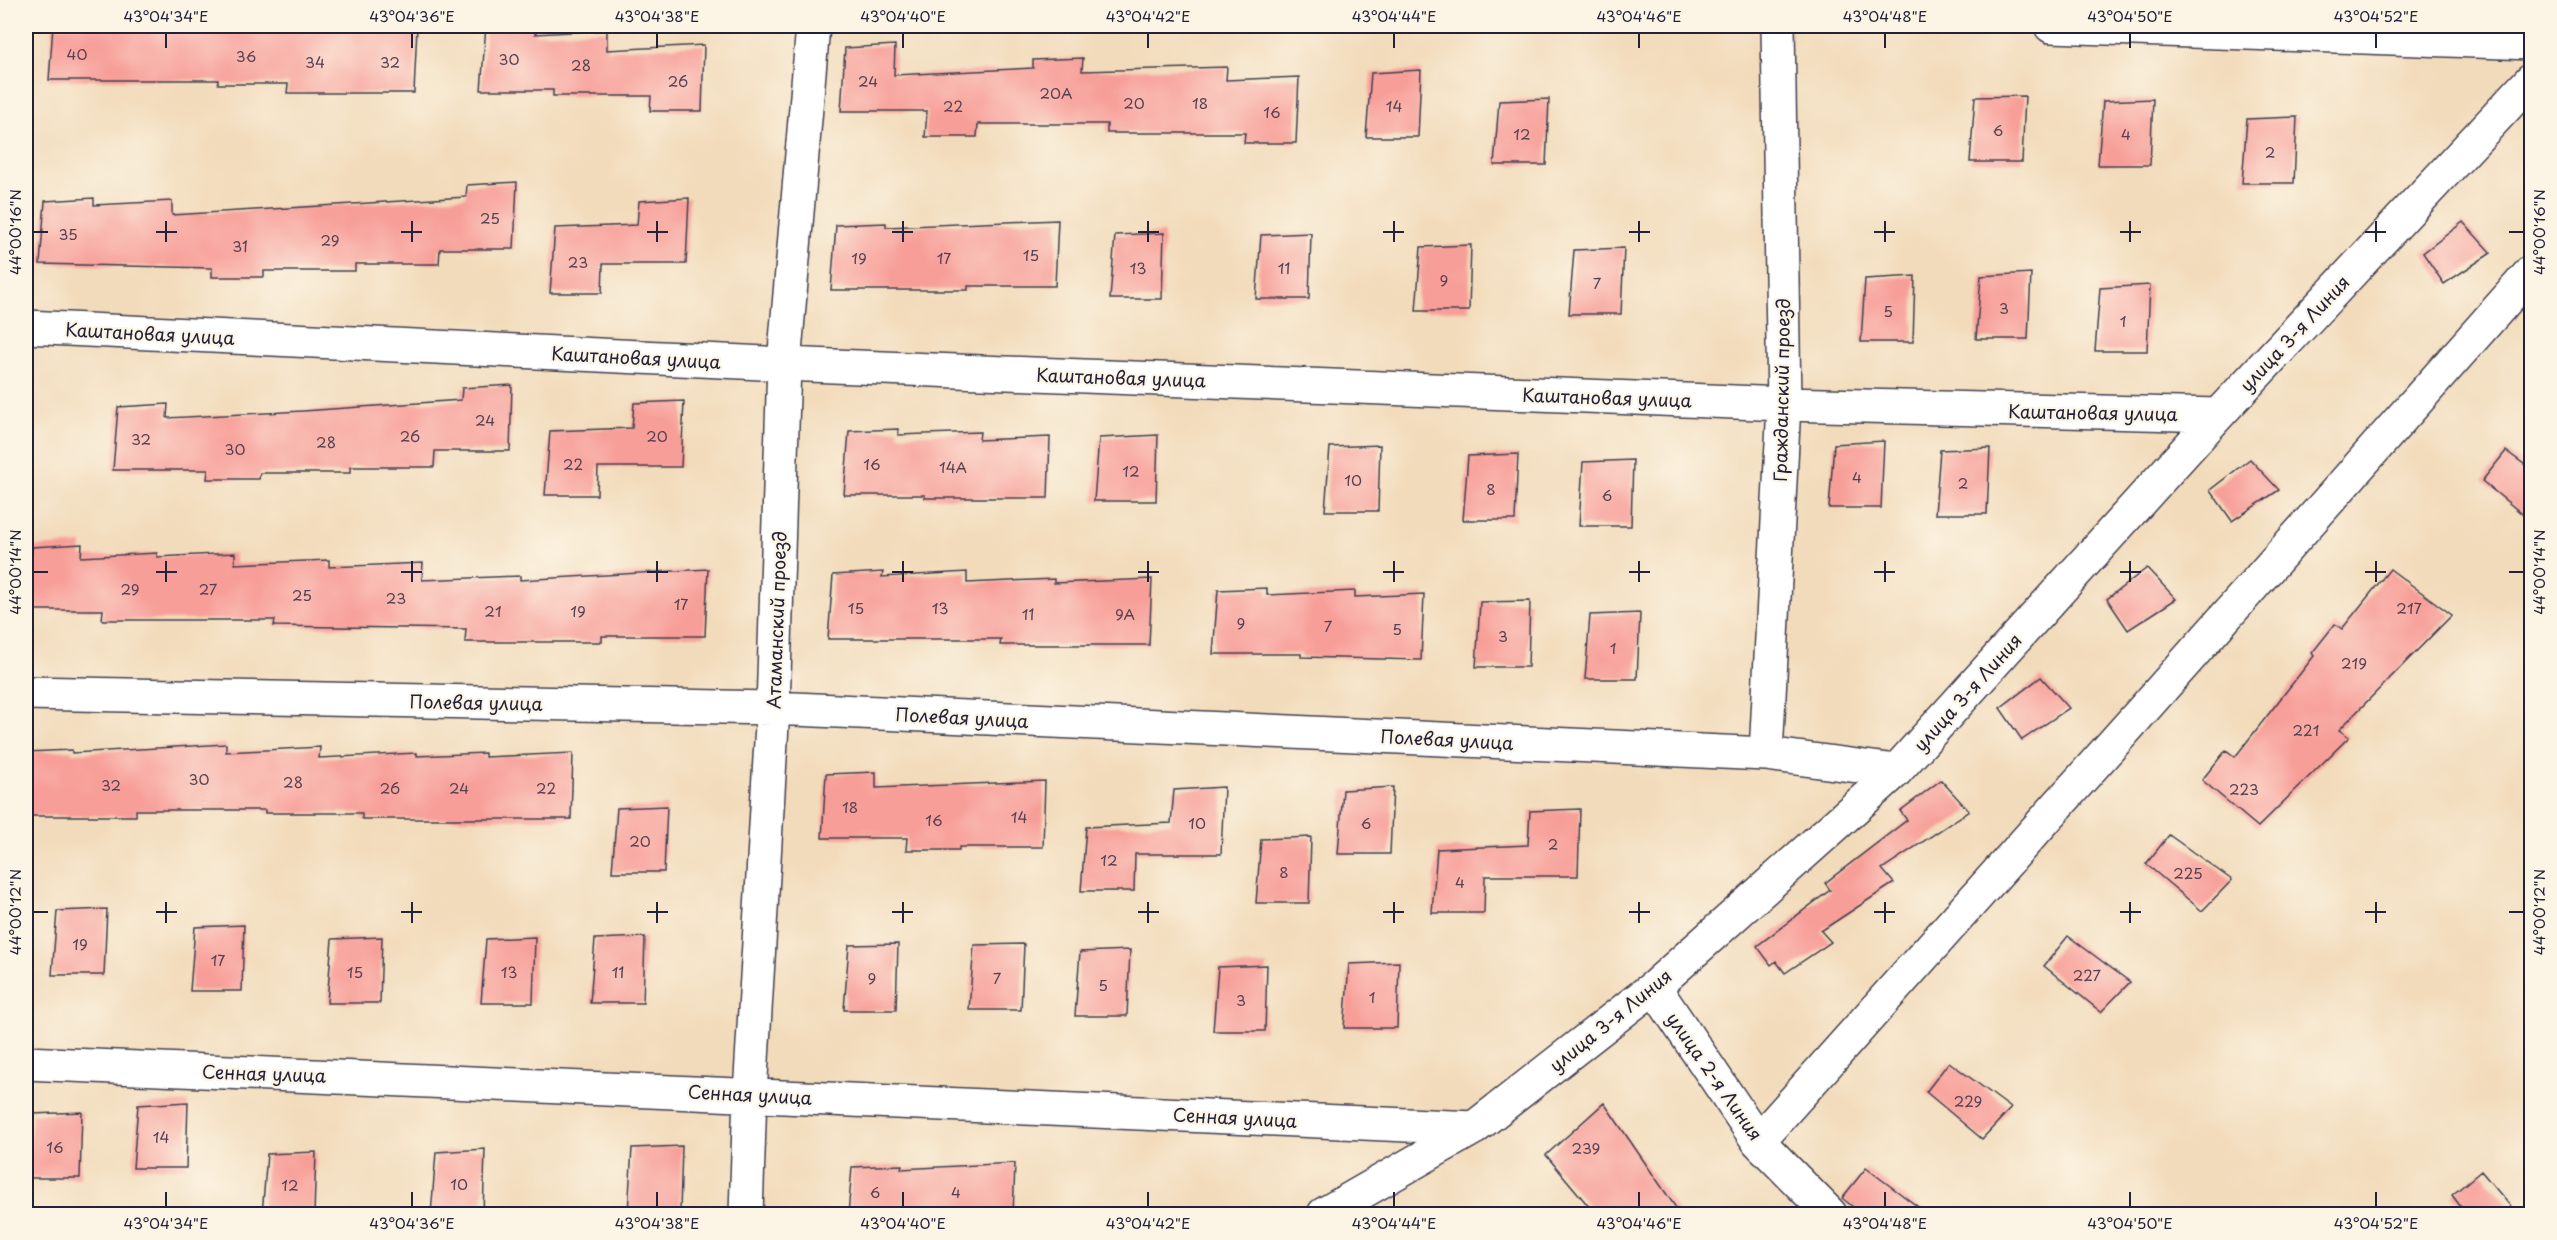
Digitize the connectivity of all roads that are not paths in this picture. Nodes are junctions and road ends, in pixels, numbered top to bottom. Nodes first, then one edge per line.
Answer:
1 (813, 26) edge
2 (1779, 26) edge
3 (2051, 26) edge
4 (2532, 44) edge
5 (2532, 80) edge
6 (2532, 271) edge
7 (26, 327) edge
8 (784, 364) junction
9 (1784, 404) junction
10 (2218, 414) junction
11 (26, 693) edge
12 (773, 708) junction
13 (1766, 754) junction
14 (1896, 771) junction
15 (1654, 987) junction
16 (26, 1063) edge
17 (750, 1094) junction
18 (1474, 1128) junction
19 (1758, 1141) junction
20 (746, 1215) edge
21 (1324, 1215) edge
22 (1830, 1215) edge

1 - 8 street, Атаманский проезд
2 - 9 street, Гражданский проезд
3 - 4 street
5 - 10 street, улица 3-я Линия
6 - 19 street
7 - 8 street, Каштановая улица
8 - 9 street, Каштановая улица
8 - 12 street, Атаманский проезд
9 - 10 street, Каштановая улица
9 - 13 street, Гражданский проезд
10 - 14 street, улица 3-я Линия
11 - 12 street, Полевая улица
12 - 13 street, Полевая улица
12 - 17 street, Атаманский проезд
13 - 14 street, Полевая улица
14 - 15 street, улица 3-я Линия
15 - 18 street, улица 3-я Линия
15 - 19 street, улица 2-я Линия
16 - 17 street, Сенная улица
17 - 18 street, Сенная улица
17 - 20 street, Атаманский проезд
18 - 21 street, улица 3-я Линия
19 - 22 street, улица 2-я Линия

